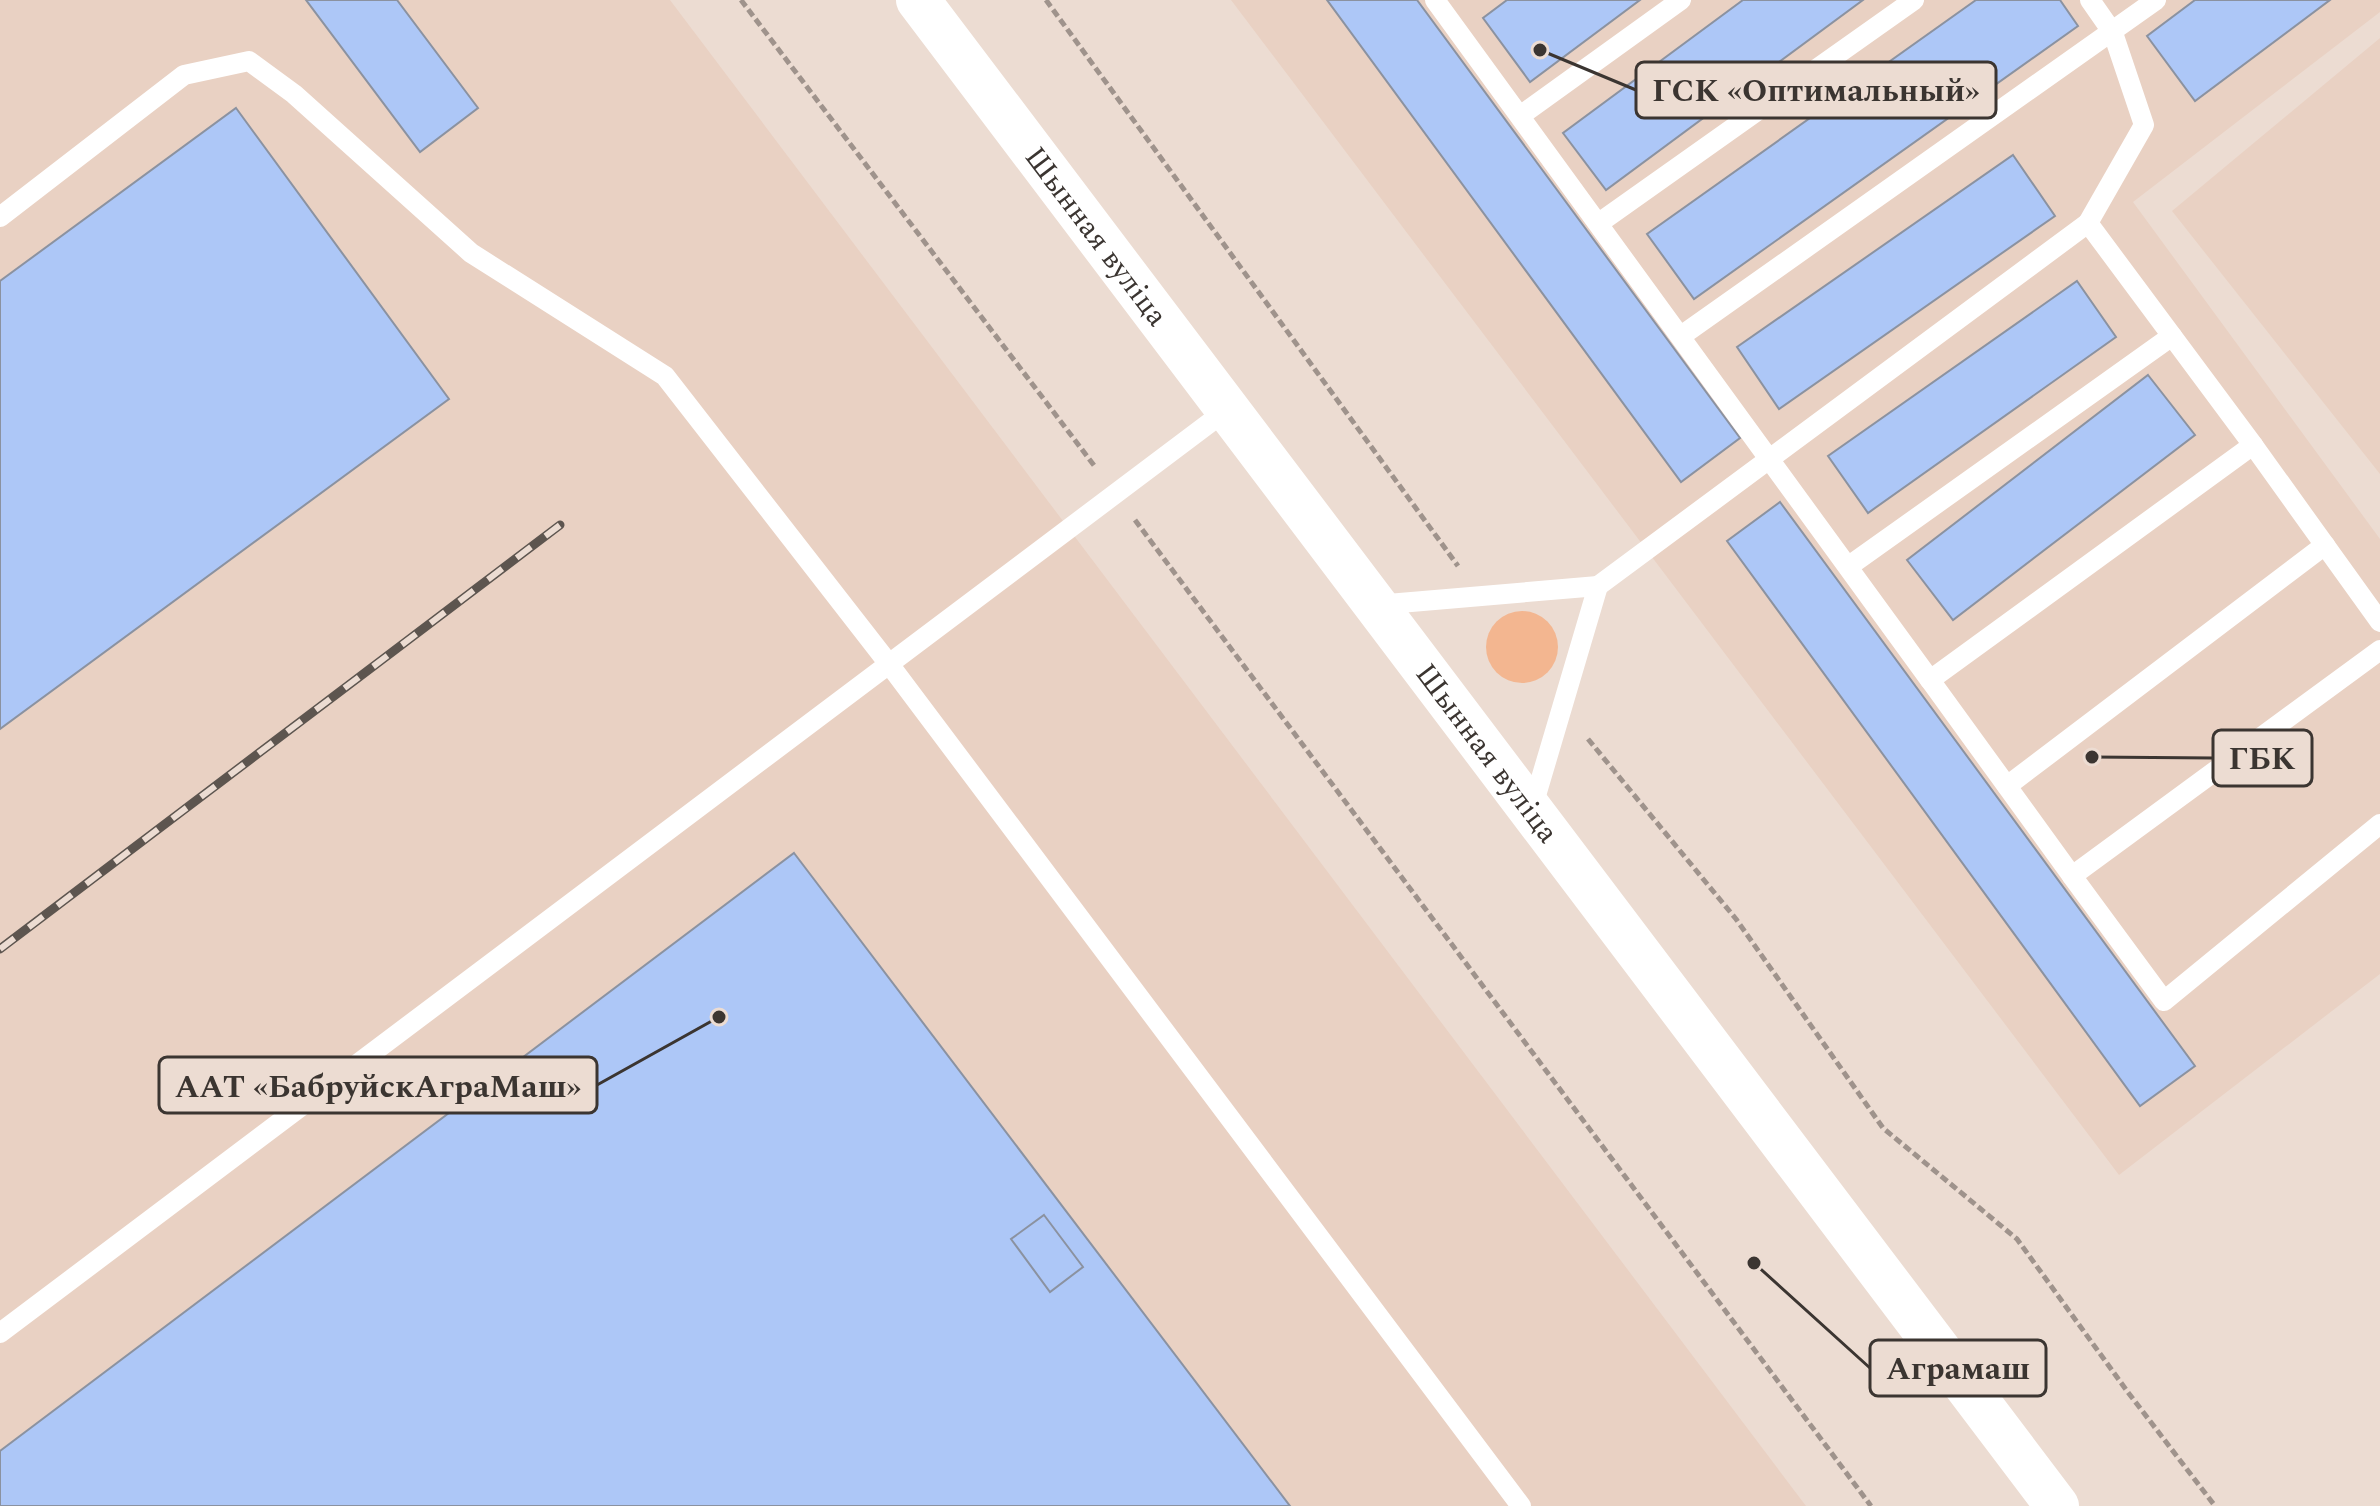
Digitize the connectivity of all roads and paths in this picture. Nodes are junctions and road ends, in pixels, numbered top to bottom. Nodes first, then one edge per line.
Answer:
1 (741, 0) edge
2 (918, 0) edge
3 (1046, 0) edge
4 (1681, 0) edge
5 (1914, 0) edge
6 (2090, 0) edge
7 (2156, 0) edge
8 (1444, 3) edge
9 (2113, 33) junction
10 (1520, 116) junction
11 (0, 217) edge
12 (1599, 223) junction
13 (2088, 223) junction
14 (1681, 336) junction
15 (2172, 336) junction
16 (1228, 409) junction
17 (2253, 445) junction
18 (1770, 457) junction
19 (1115, 494) junction
20 (2325, 545) junction
21 (1849, 566) junction
22 (1598, 586) junction
23 (1480, 596) junction
24 (1376, 605) junction
25 (2380, 622) edge
26 (2380, 650) edge
27 (889, 664) junction
28 (1930, 680) junction
29 (1562, 707) junction
30 (2007, 786) junction
31 (1531, 810) junction
32 (2380, 824) edge
33 (2072, 876) junction
34 (0, 1333) edge
35 (1521, 1506) edge
36 (1871, 1506) edge
37 (2057, 1506) edge
38 (2215, 1506) edge

1 - 19 path
2 - 16 main road, Шынная вуліца
3 - 23 path
4 - 10 lane
5 - 12 lane
6 - 9 lane
7 - 9 lane
8 - 10 lane
9 - 13 lane
9 - 14 lane
10 - 12 lane
11 - 27 lane
12 - 14 lane
13 - 15 lane
13 - 18 lane
14 - 18 lane
15 - 17 lane
15 - 21 lane
16 - 19 lane
16 - 24 main road, Шынная вуліца
17 - 20 lane
17 - 28 lane
18 - 21 lane
18 - 22 lane
19 - 27 lane
19 - 36 path
20 - 25 lane
20 - 30 lane
21 - 28 lane
22 - 23 lane
22 - 29 lane
23 - 24 lane
24 - 31 main road, Шынная вуліца
26 - 33 lane
27 - 34 lane
27 - 35 lane
28 - 30 lane
29 - 31 lane
29 - 38 path
30 - 33 lane
31 - 37 main road, Шынная вуліца
32 - 33 lane

